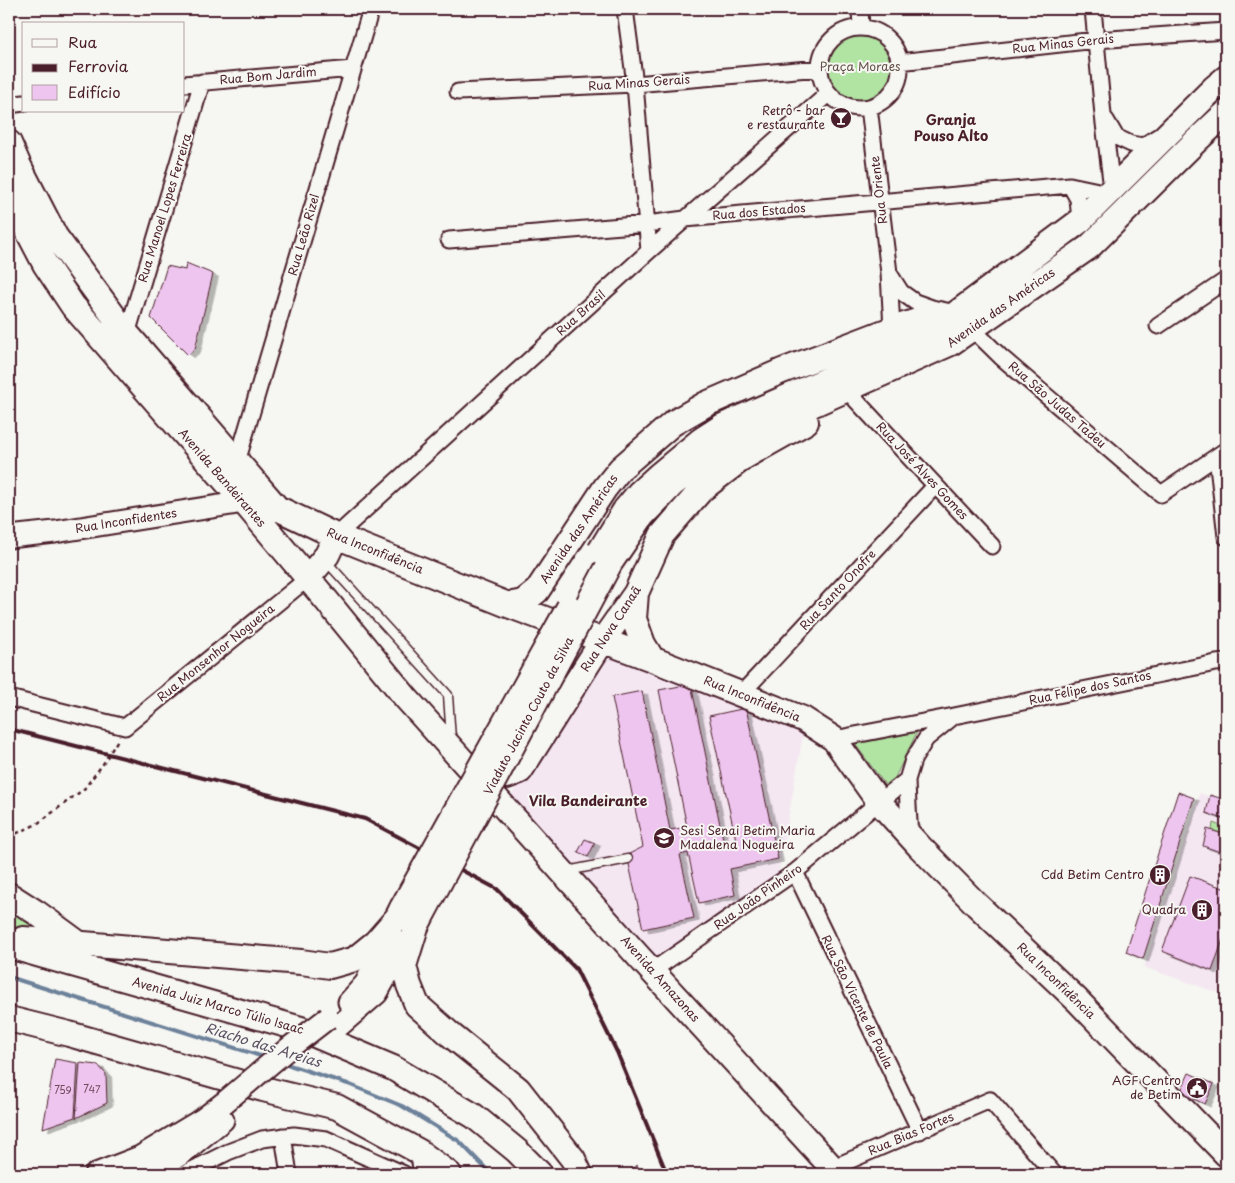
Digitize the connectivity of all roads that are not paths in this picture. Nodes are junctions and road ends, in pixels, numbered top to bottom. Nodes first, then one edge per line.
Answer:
1 (371, 9) edge
2 (625, 9) edge
3 (860, 9) edge
4 (1093, 9) edge
5 (861, 27) junction
6 (1226, 31) edge
7 (1096, 40) junction
8 (900, 62) junction
9 (353, 68) junction
10 (820, 68) junction
11 (202, 82) junction
12 (185, 84) edge
13 (635, 84) junction
14 (1222, 90) edge
15 (458, 92) dead end
16 (829, 93) junction
17 (22, 103) edge
18 (9, 105) edge
19 (869, 107) junction
20 (1226, 113) edge
21 (1103, 115) junction
22 (1176, 126) junction
23 (9, 143) edge
24 (14, 162) edge
25 (1070, 185) junction
26 (1110, 191) junction
27 (880, 202) junction
28 (11, 205) edge
29 (685, 219) junction
30 (1080, 221) junction
31 (648, 224) junction
32 (449, 240) dead end
33 (1050, 243) junction
34 (649, 251) junction
35 (1067, 262) junction
36 (888, 273) junction
37 (1226, 280) edge
38 (958, 321) junction
39 (1158, 326) dead end
40 (892, 329) junction
41 (127, 334) junction
42 (915, 360) junction
43 (852, 396) junction
44 (1222, 453) edge
45 (237, 462) junction
46 (935, 486) junction
47 (244, 502) junction
48 (276, 508) joint
49 (634, 513) junction
50 (336, 536) junction
51 (9, 537) edge
52 (1226, 537) edge
53 (992, 546) dead end
54 (324, 559) junction
55 (307, 579) junction
56 (636, 593) junction
57 (508, 605) junction
58 (603, 640) junction
59 (652, 659) junction
60 (1226, 662) edge
61 (741, 694) junction
62 (9, 698) edge
63 (954, 716) junction
64 (834, 739) junction
65 (454, 751) junction
66 (908, 780) junction
67 (482, 783) joint
68 (879, 802) junction
69 (910, 836) junction
70 (628, 860) dead end
71 (563, 872) junction
72 (795, 872) junction
73 (9, 895) edge
74 (409, 918) junction
75 (9, 938) edge
76 (78, 943) junction
77 (9, 946) edge
78 (652, 971) junction
79 (9, 1019) edge
80 (9, 1032) edge
81 (69, 1034) junction
82 (232, 1105) junction
83 (920, 1131) junction
84 (283, 1136) junction
85 (418, 1151) junction
86 (1226, 1154) edge
87 (835, 1171) edge
88 (96, 1174) edge
89 (149, 1174) edge
90 (184, 1174) edge
91 (289, 1174) edge
92 (404, 1174) edge
93 (422, 1174) edge
94 (449, 1174) edge
95 (540, 1174) edge
96 (580, 1174) edge
97 (1054, 1174) edge

1 - 9 street, Rua Leão Rizel
2 - 13 street
3 - 5 street
4 - 7 street
5 - 8 street
5 - 10 street
6 - 7 street, Rua Minas Gerais
7 - 8 street, Rua Minas Gerais
7 - 21 street
8 - 19 street
9 - 11 street, Rua Bom Jardim
9 - 45 street, Rua Leão Rizel
10 - 13 street, Rua Minas Gerais
10 - 16 street
11 - 12 street, Rua Bom Jardim
11 - 41 street, Rua Manoel Lopes Ferreira
13 - 15 street, Rua Minas Gerais
13 - 31 street
14 - 22 main road, Avenida das Américas
16 - 19 street
16 - 29 street, Rua Brasil
17 - 18 street
19 - 27 street, Rua Oriente
20 - 35 main road, Avenida das Américas
21 - 22 street
21 - 26 street
22 - 26 main road, Avenida das Américas
23 - 24 main road, Avenida Bandeirantes
24 - 41 main road, Avenida Bandeirantes
25 - 26 street, Rua dos Estados
25 - 27 street, Rua dos Estados
25 - 30 street
26 - 30 main road, Avenida das Américas
27 - 29 street, Rua dos Estados
27 - 36 street, Rua Oriente
28 - 47 main road, Avenida Bandeirantes
29 - 31 street, Rua dos Estados
29 - 34 street, Rua Brasil
30 - 33 main road, Avenida das Américas
31 - 32 street, Rua dos Estados
31 - 34 street
33 - 35 main road
33 - 38 main road, Avenida das Américas
34 - 50 street, Rua Brasil
35 - 38 main road, Avenida das Américas
36 - 38 street, Rua Oriente
36 - 40 street, Rua Oriente
37 - 39 street
38 - 40 main road, Avenida das Américas
38 - 42 main road, Avenida das Américas
38 - 44 street, Rua São Judas Tadeu
38 - 49 main road, Avenida das Américas
40 - 57 main road, Avenida das Américas
41 - 45 main road, Avenida Bandeirantes
42 - 43 main road, Rua Nova Canaã
42 - 49 main road, Avenida das Américas
43 - 46 street, Rua José Alves Gomes
43 - 56 main road, Rua Nova Canaã
44 - 52 street
45 - 48 main road, Avenida Bandeirantes
46 - 53 street, Rua José Alves Gomes
46 - 61 street, Rua Santo Onofre
47 - 51 main road, Rua Inconfidentes
47 - 55 main road, Avenida Bandeirantes
48 - 50 main road, Rua Inconfidência
49 - 74 main road, Viaduto Jacinto Couto da Silva, bridge
50 - 54 main road
50 - 57 main road, Rua Inconfidência
54 - 55 main road
54 - 65 lane
55 - 62 street, Rua Monsenhor Nogueira
55 - 65 main road, Avenida Bandeirantes
56 - 58 main road, Rua Nova Canaã
56 - 59 main road
57 - 58 main road, Rua Inconfidência
58 - 59 main road, Rua Inconfidência
58 - 65 main road, Rua Nova Canaã
59 - 61 main road, Rua Inconfidência
60 - 63 street, Rua Felipe dos Santos
61 - 64 main road, Rua Inconfidência
63 - 64 street, Rua Felipe dos Santos
63 - 66 street, Rua Felipe dos Santos
64 - 68 main road, Rua Inconfidência
65 - 67 main road, Avenida Bandeirantes
66 - 68 street, Rua João Pinheiro
66 - 69 street, Rua Felipe dos Santos
67 - 71 main road, Avenida Amazonas
68 - 69 main road, Rua Inconfidência
68 - 72 street, Rua João Pinheiro
69 - 86 main road, Rua Inconfidência
70 - 71 lane
71 - 78 main road, Avenida Amazonas
72 - 78 street, Rua João Pinheiro
72 - 83 street, Rua São Vicente de Paula
73 - 76 main road
74 - 76 main road
74 - 82 main road, Viaduto Jacinto Couto da Silva
74 - 96 main road
75 - 76 main road
77 - 95 main road, Avenida Juiz Marco Túlio Isaac
78 - 87 main road, Avenida Amazonas
79 - 81 main road
80 - 81 main road
81 - 85 main road
82 - 88 main road
82 - 89 main road
83 - 87 street, Rua Bias Fortes
83 - 97 street, Rua Bias Fortes
84 - 90 street
84 - 91 street
84 - 92 street
85 - 93 street
85 - 94 main road

